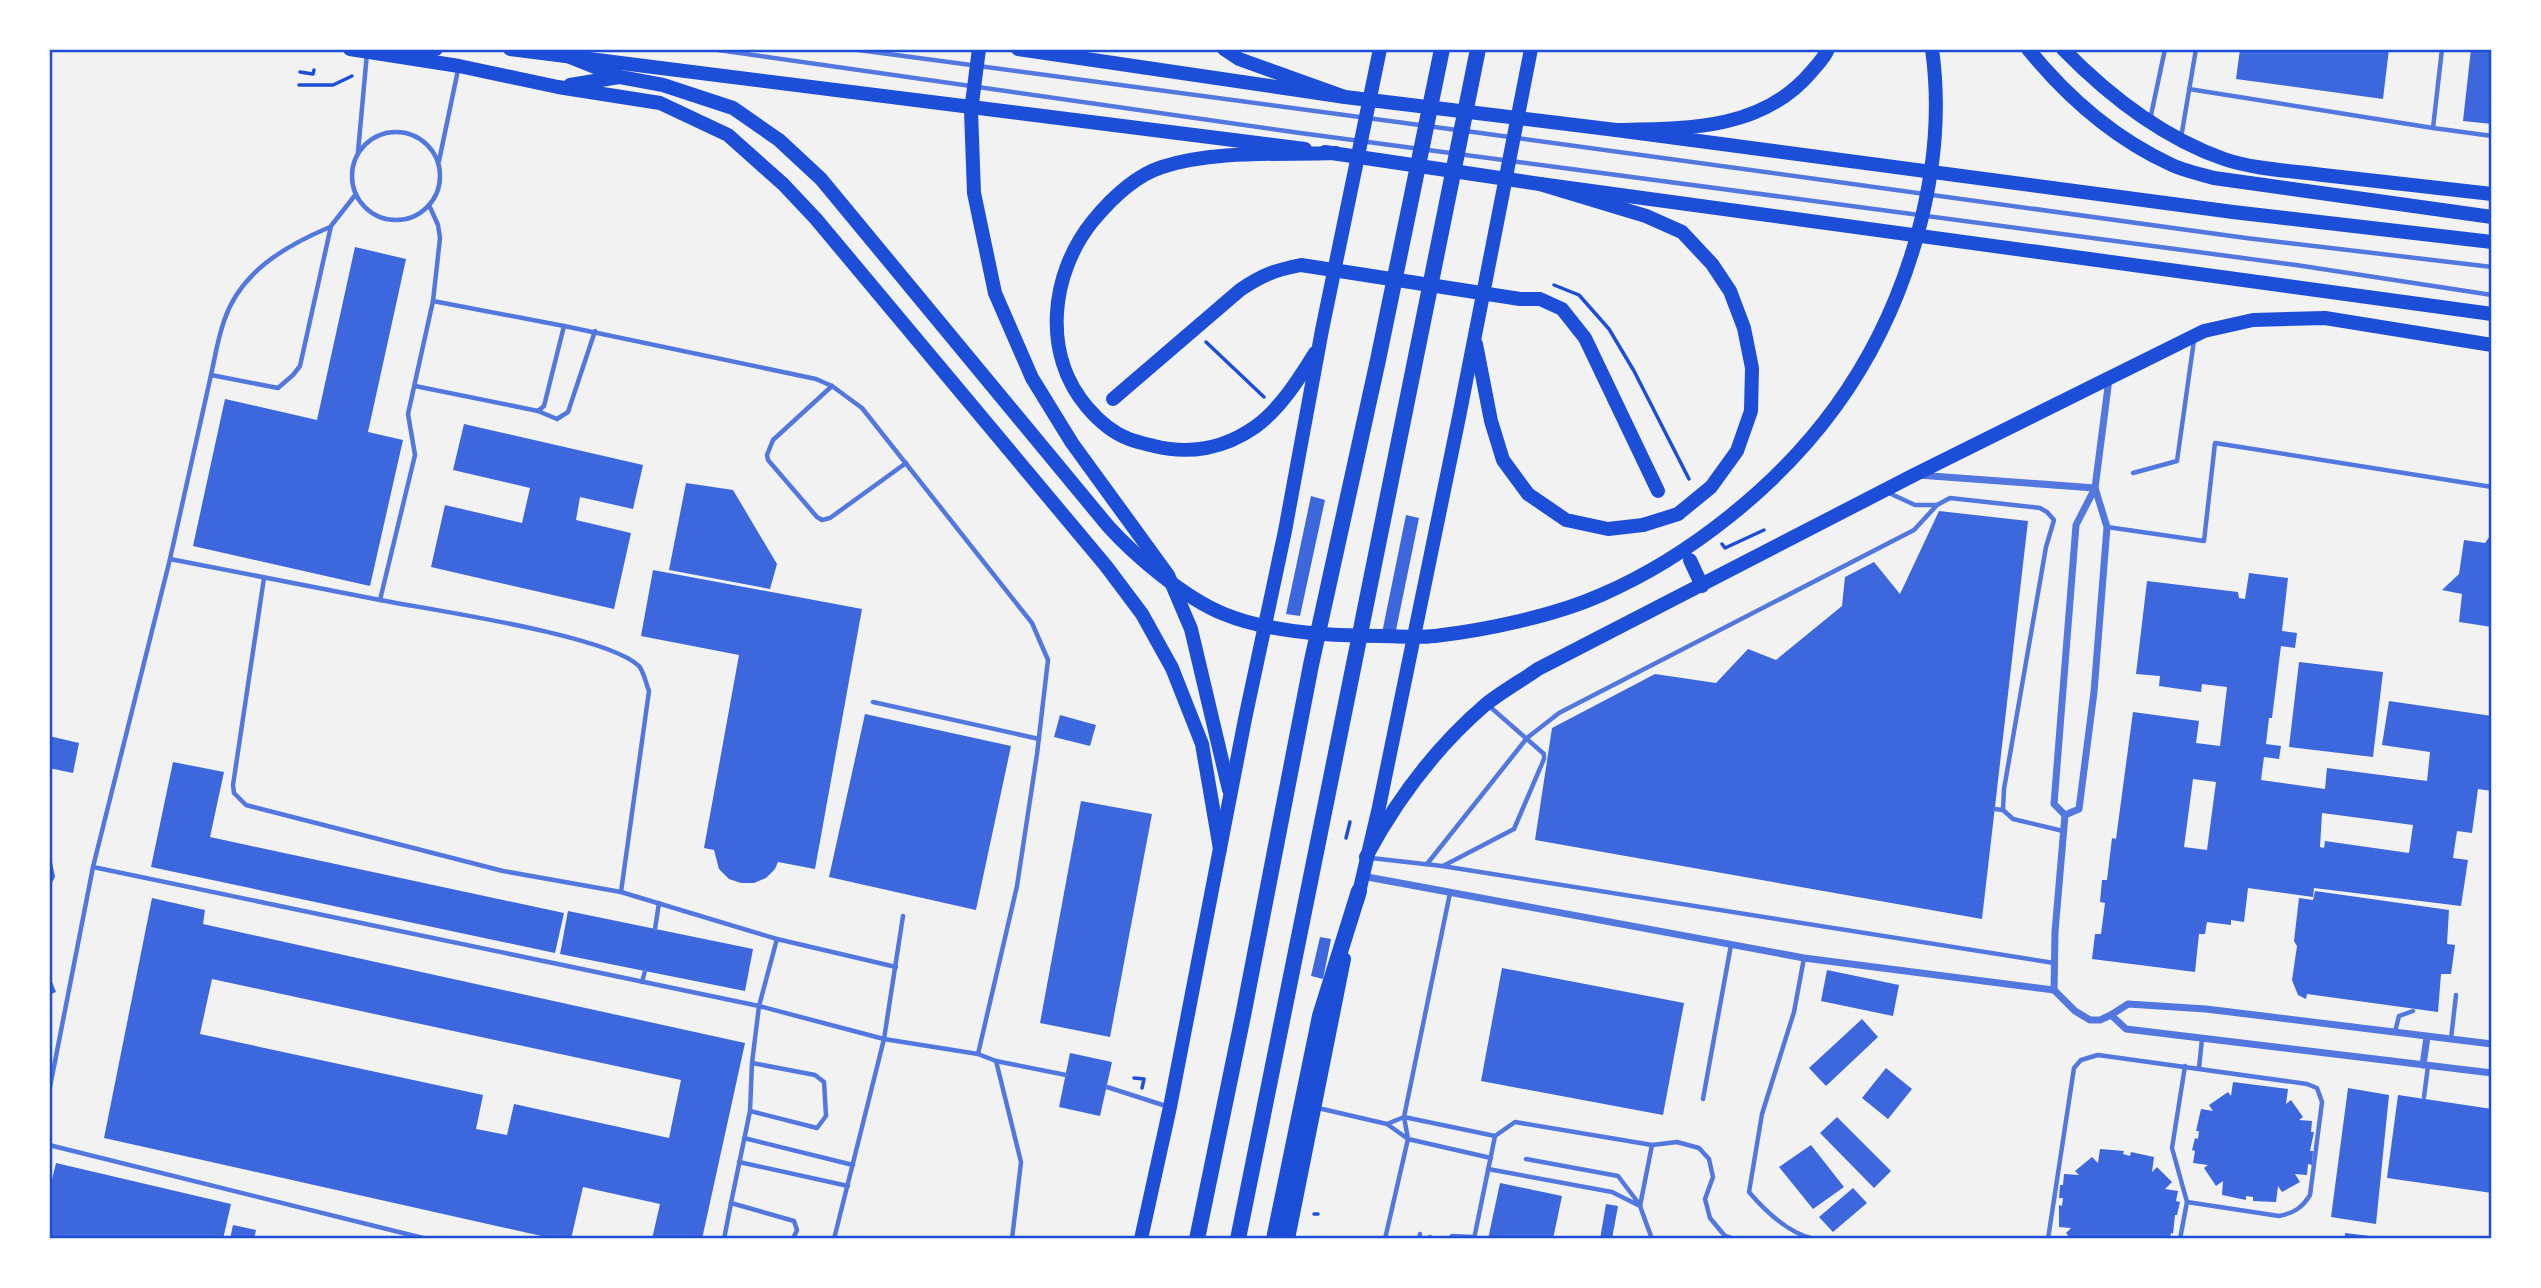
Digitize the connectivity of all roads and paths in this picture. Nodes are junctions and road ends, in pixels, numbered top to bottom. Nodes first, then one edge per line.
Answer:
1 (350, 49) edge
2 (436, 49) edge
3 (510, 49) edge
4 (712, 49) edge
5 (851, 49) edge
6 (979, 49) edge
7 (1018, 49) edge
8 (1224, 49) edge
9 (1380, 49) edge
10 (1442, 49) edge
11 (1478, 49) edge
12 (1531, 49) edge
13 (1828, 49) edge
14 (1931, 49) edge
15 (2028, 49) edge
16 (2063, 49) edge
17 (2165, 49) edge
18 (2196, 49) edge
19 (2442, 49) edge
20 (367, 52) junction
21 (401, 57) junction
22 (570, 57) junction
23 (459, 66) junction
24 (300, 72) dead end
25 (313, 72) dead end
26 (352, 76) dead end
27 (620, 77) junction
28 (299, 85) dead end
29 (558, 87) junction
30 (2189, 89) junction
31 (1345, 97) junction
32 (2149, 123) junction
33 (2433, 128) junction
34 (1616, 130) junction
35 (2492, 136) edge
36 (2180, 140) junction
37 (358, 153) junction
38 (1336, 153) junction
39 (438, 163) junction
40 (1540, 184) junction
41 (356, 194) junction
42 (2492, 194) edge
43 (429, 205) junction
44 (2492, 217) edge
45 (331, 226) junction
46 (2492, 242) edge
47 (2492, 267) edge
48 (2492, 295) edge
49 (433, 301) junction
50 (2492, 314) edge
51 (564, 326) junction
52 (1476, 329) junction
53 (595, 331) junction
54 (1195, 331) junction
55 (2195, 335) junction
56 (1321, 336) junction
57 (2492, 345) edge
58 (211, 374) junction
59 (2109, 378) junction
60 (832, 386) junction
61 (415, 387) junction
62 (1113, 399) dead end
63 (1275, 408) junction
64 (538, 411) junction
65 (1012, 456) junction
66 (1033, 460) dead end
67 (906, 463) junction
68 (2133, 472) dead end
69 (1914, 475) junction
70 (2492, 487) edge
71 (2095, 488) junction
72 (1658, 491) dead end
73 (1884, 491) junction
74 (1937, 505) junction
75 (2107, 527) junction
76 (170, 559) junction
77 (1690, 560) dead end
78 (264, 578) junction
79 (1702, 586) junction
80 (380, 600) junction
81 (873, 702) dead end
82 (1487, 704) junction
83 (1527, 738) junction
84 (1039, 739) junction
85 (1231, 797) junction
86 (1995, 809) dead end
87 (2003, 810) junction
88 (2065, 815) junction
89 (1350, 822) dead end
90 (2064, 831) junction
91 (1347, 836) dead end
92 (1220, 849) junction
93 (1366, 857) junction
94 (1427, 864) junction
95 (1442, 866) junction
96 (93, 867) junction
97 (1361, 883) junction
98 (621, 892) junction
99 (1450, 893) junction
100 (659, 903) junction
101 (903, 916) dead end
102 (655, 929) dead end
103 (777, 939) junction
104 (1731, 945) junction
105 (1804, 958) junction
106 (2054, 963) junction
107 (896, 967) junction
108 (645, 971) dead end
109 (642, 982) junction
110 (2054, 990) junction
111 (2456, 995) dead end
112 (759, 1006) junction
113 (2413, 1011) dead end
114 (2112, 1015) junction
115 (2395, 1033) junction
116 (2427, 1037) junction
117 (884, 1039) junction
118 (2451, 1039) junction
119 (2202, 1040) junction
120 (2492, 1044) edge
121 (978, 1054) junction
122 (996, 1061) junction
123 (752, 1063) junction
124 (2426, 1065) junction
125 (2185, 1066) junction
126 (2199, 1068) junction
127 (2492, 1073) edge
128 (1066, 1075) dead end
129 (1134, 1077) dead end
130 (1144, 1079) dead end
131 (1107, 1087) dead end
132 (49, 1092) edge
133 (2424, 1097) dead end
134 (1703, 1099) dead end
135 (1170, 1107) junction
136 (1314, 1107) junction
137 (750, 1111) junction
138 (1405, 1117) junction
139 (1387, 1124) junction
140 (1495, 1136) junction
141 (744, 1138) junction
142 (1408, 1139) junction
143 (49, 1145) edge
144 (1652, 1145) junction
145 (1491, 1158) junction
146 (1526, 1159) dead end
147 (739, 1162) junction
148 (853, 1165) junction
149 (1488, 1170) junction
150 (848, 1186) junction
151 (2187, 1202) junction
152 (731, 1203) junction
153 (1640, 1206) junction
154 (413, 1237) edge
155 (1474, 1238) edge
156 (427, 1239) edge
157 (723, 1239) edge
158 (793, 1239) edge
159 (834, 1239) edge
160 (1012, 1239) edge
161 (1141, 1239) edge
162 (1197, 1239) edge
163 (1238, 1239) edge
164 (1274, 1239) edge
165 (1289, 1239) edge
166 (1385, 1239) edge
167 (1449, 1239) edge
168 (1652, 1239) edge
169 (1734, 1239) edge
170 (1815, 1239) edge
171 (2048, 1239) edge
172 (2180, 1239) edge

1 - 20 main road
2 - 21 main road
3 - 22 main road
4 - 48 lane
5 - 47 lane
6 - 85 main road
7 - 31 main road
8 - 31 main road
9 - 56 main road
10 - 162 highway
11 - 163 highway
12 - 52 main road
13 - 34 main road
14 - 27 main road
15 - 44 main road
16 - 32 main road
17 - 32 lane
18 - 30 lane
19 - 33 lane
20 - 21 main road
20 - 37 lane
21 - 23 main road
22 - 27 main road
22 - 38 main road
23 - 29 main road
23 - 39 lane
24 - 25 path
26 - 28 path
27 - 29 main road
29 - 65 main road
30 - 33 lane
30 - 36 lane
31 - 34 main road
32 - 36 main road
33 - 35 lane
34 - 46 main road
36 - 42 main road
37 - 39 lane
37 - 41 lane
38 - 40 main road
38 - 63 main road
39 - 43 lane
40 - 50 main road
40 - 52 main road
41 - 43 lane
41 - 45 lane
43 - 49 lane
45 - 58 lane
45 - 58 lane
49 - 51 lane
49 - 61 lane
51 - 53 lane
51 - 64 lane
52 - 93 main road
53 - 60 lane
53 - 64 lane
54 - 62 main road
54 - 63 path
54 - 72 main road
55 - 57 main road
55 - 59 main road
55 - 68 lane
56 - 63 main road
56 - 85 main road
58 - 76 lane
59 - 69 main road
59 - 71 street
60 - 67 lane
60 - 67 lane
61 - 64 lane
61 - 80 lane
65 - 66 main road
65 - 92 main road
67 - 84 lane
69 - 71 street
69 - 73 main road
70 - 75 lane
71 - 75 street
71 - 88 street
73 - 74 lane
73 - 79 main road
74 - 83 lane
74 - 87 lane
75 - 88 street
76 - 78 lane
76 - 96 lane
77 - 79 main road
78 - 80 lane
78 - 98 lane
79 - 82 main road
80 - 98 lane
81 - 84 lane
82 - 83 lane
82 - 93 main road
83 - 94 lane
83 - 95 lane
84 - 121 lane
85 - 92 main road
86 - 87 lane
87 - 90 lane
88 - 90 street
89 - 91 path
90 - 106 street
92 - 135 main road
93 - 94 lane
93 - 97 main road
94 - 95 lane
95 - 106 lane
96 - 109 lane
96 - 132 lane
97 - 99 street
97 - 136 main road
97 - 164 highway
98 - 100 lane
99 - 104 street
99 - 138 lane
100 - 102 lane
100 - 103 lane
101 - 107 lane
103 - 107 lane
103 - 112 lane
104 - 105 street
104 - 134 lane
105 - 110 street
105 - 170 lane
106 - 110 street
107 - 117 lane
108 - 109 lane
109 - 112 lane
110 - 114 street
111 - 118 lane
112 - 117 lane
112 - 123 lane
113 - 115 lane
114 - 115 street
114 - 119 street
115 - 116 street
116 - 118 street
116 - 124 street
117 - 121 lane
117 - 148 lane
118 - 120 street
119 - 124 street
119 - 126 lane
121 - 122 lane
122 - 128 lane
122 - 160 lane
123 - 137 lane
123 - 137 lane
124 - 127 street
124 - 133 lane
125 - 126 lane
125 - 151 lane
125 - 171 lane
126 - 151 lane
129 - 130 path
131 - 135 lane
135 - 161 main road
136 - 139 lane
136 - 165 main road
137 - 141 lane
138 - 139 lane
138 - 140 lane
138 - 142 lane
139 - 142 lane
140 - 144 lane
140 - 145 lane
141 - 147 lane
141 - 148 lane
142 - 145 lane
142 - 166 lane
143 - 154 lane
144 - 153 lane
144 - 169 lane
145 - 149 lane
146 - 153 lane
147 - 150 lane
147 - 152 lane
148 - 150 lane
149 - 153 lane
149 - 155 lane
150 - 159 lane
151 - 172 lane
152 - 157 lane
152 - 158 lane
153 - 168 lane
154 - 156 lane
155 - 167 lane

